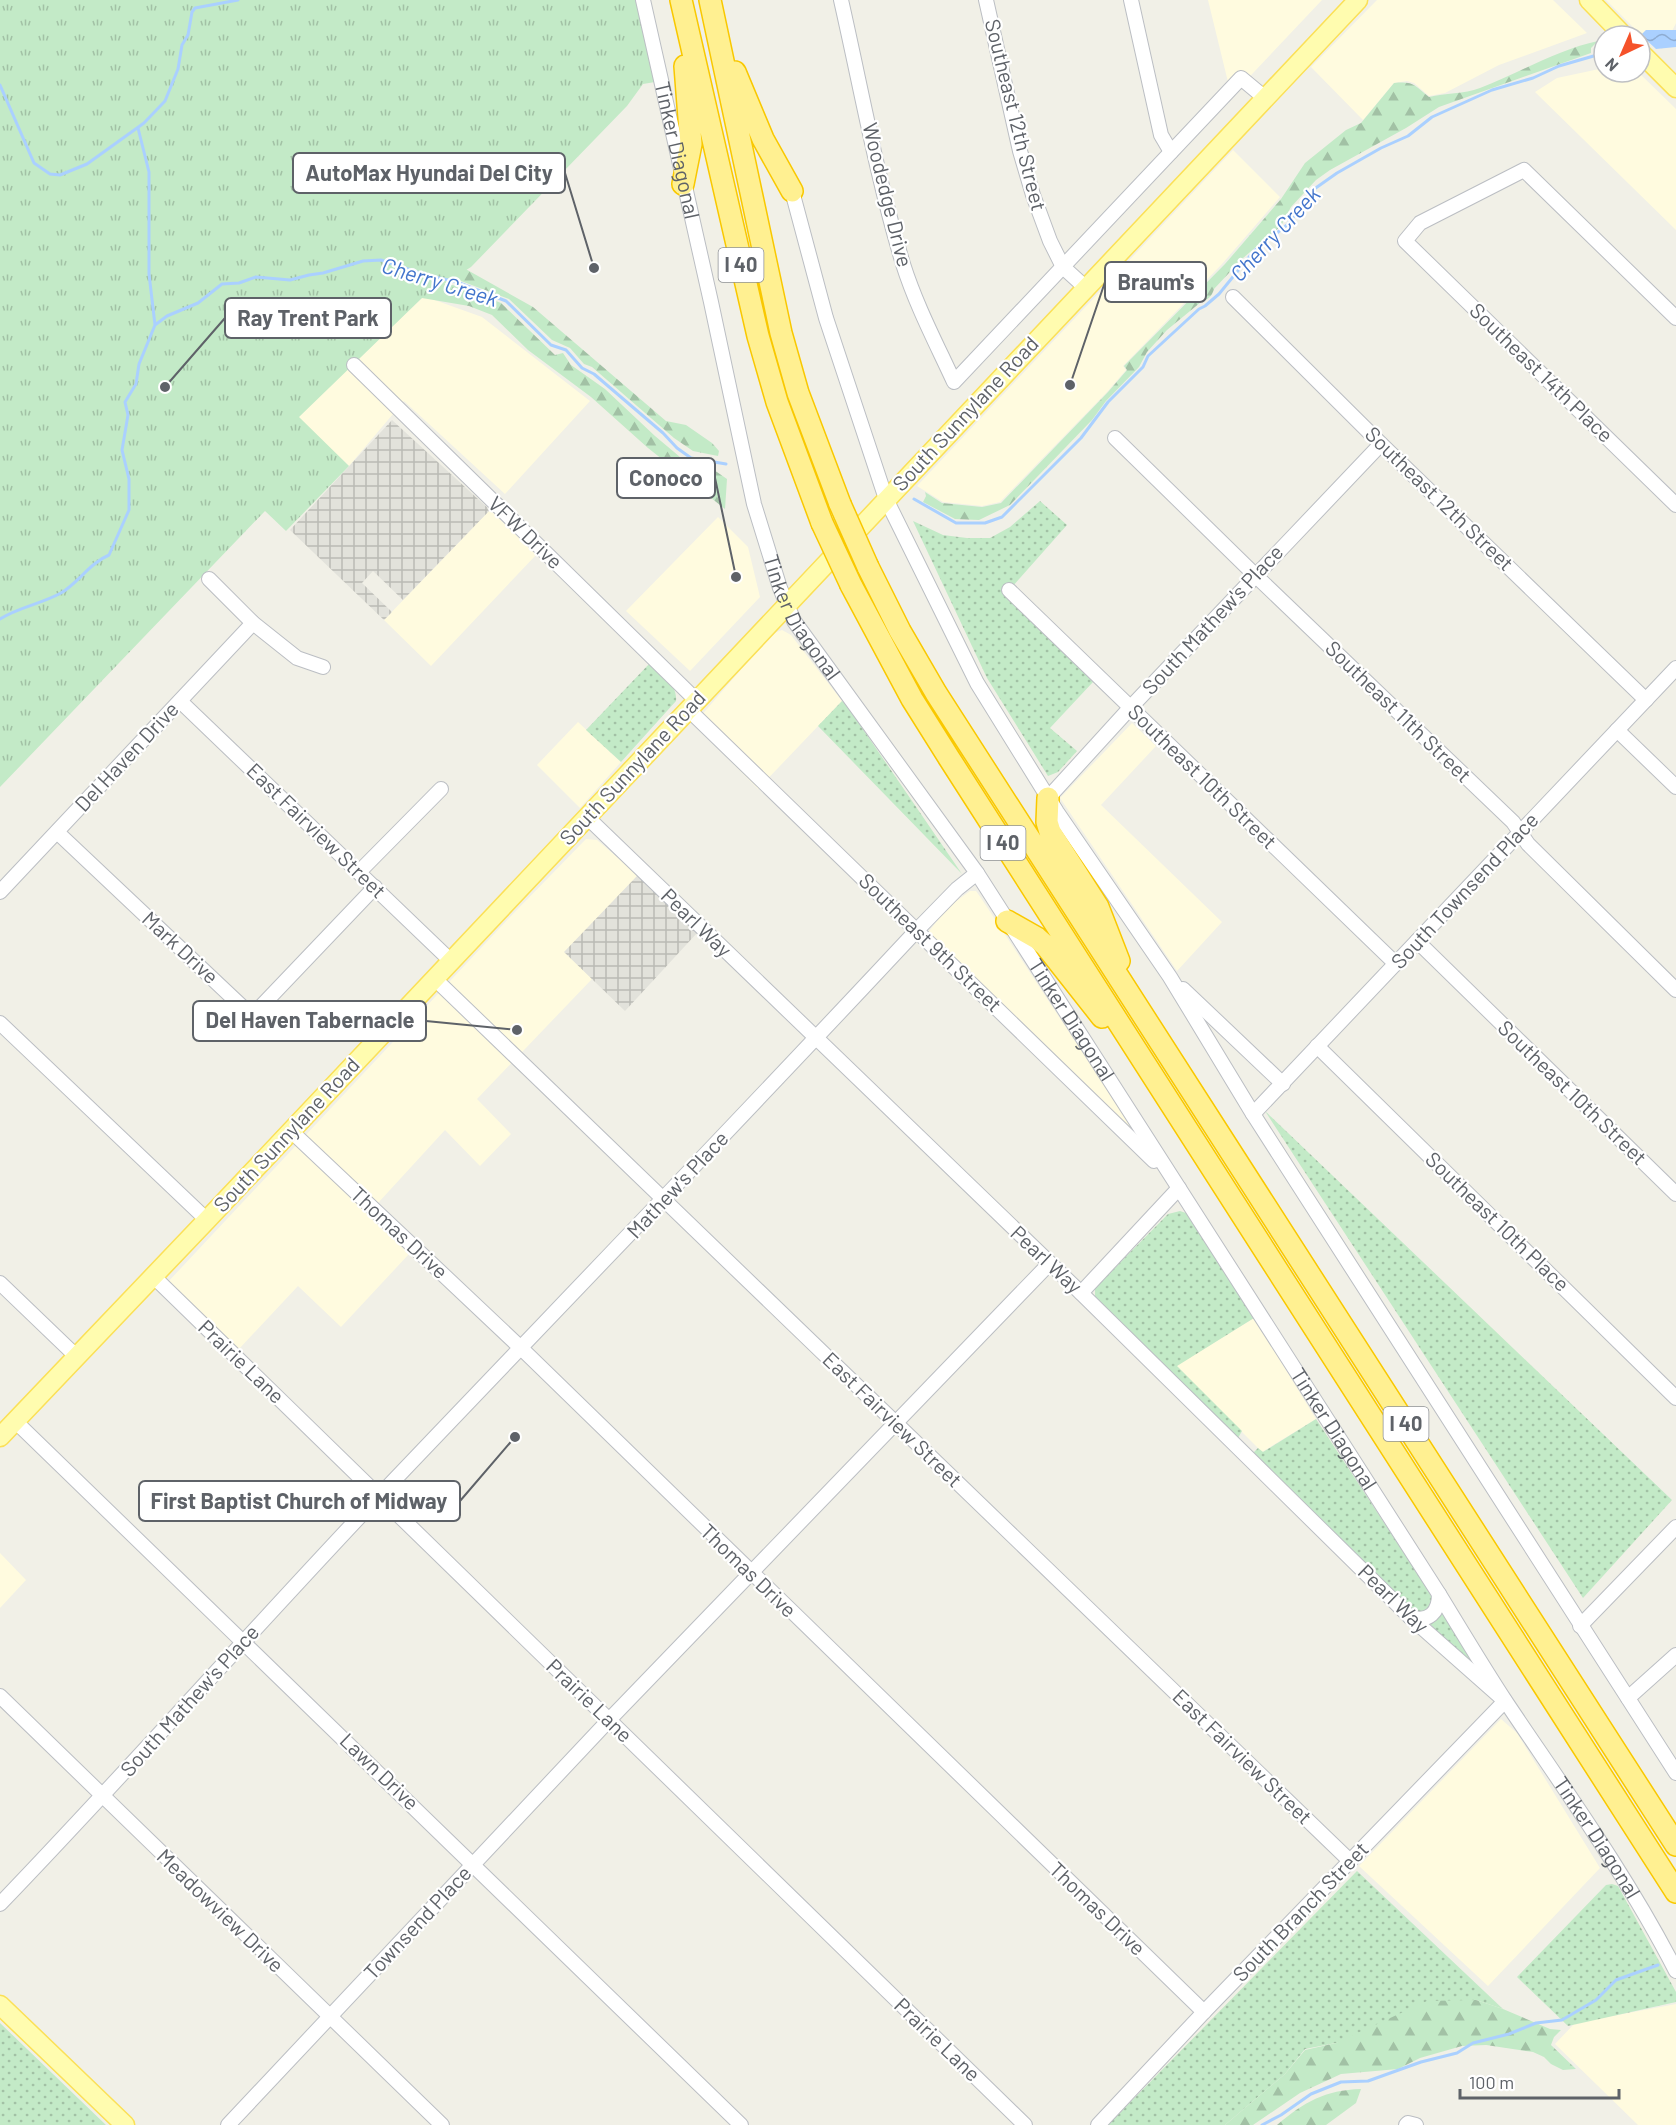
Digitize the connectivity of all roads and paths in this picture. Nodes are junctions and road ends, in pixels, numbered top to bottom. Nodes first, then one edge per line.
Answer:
1 (643, 0) edge
2 (680, 0) edge
3 (710, 0) edge
4 (840, 0) edge
5 (986, 0) edge
6 (1131, 0) edge
7 (1358, 0) edge
8 (1589, 0) edge
9 (1612, 24) edge
10 (716, 28) junction
11 (1652, 64) edge
12 (1676, 88) edge
13 (1265, 98) junction
14 (1171, 152) junction
15 (683, 184) junction
16 (792, 191) joint
17 (1063, 267) junction
18 (1086, 288) junction
19 (1233, 297) dead end
20 (1676, 318) edge
21 (354, 365) dead end
22 (954, 382) joint
23 (1115, 438) dead end
24 (1381, 444) junction
25 (886, 498) junction
26 (1676, 505) edge
27 (1255, 575) junction
28 (209, 579) dead end
29 (1009, 590) dead end
30 (787, 604) junction
31 (253, 623) junction
32 (323, 667) dead end
33 (1676, 668) edge
34 (1646, 700) junction
35 (180, 701) junction
36 (693, 705) junction
37 (1130, 708) junction
38 (1617, 730) junction
39 (1676, 787) edge
40 (441, 789) dead end
41 (1048, 798) junction
42 (587, 817) junction
43 (57, 832) junction
44 (1520, 833) junction
45 (359, 872) junction
46 (977, 873) junction
47 (375, 887) junction
48 (0, 892) edge
49 (1007, 921) junction
50 (917, 930) junction
51 (1417, 941) junction
52 (451, 961) junction
53 (1396, 964) junction
54 (1170, 977) junction
55 (435, 978) junction
56 (1676, 990) edge
57 (1135, 1003) junction
58 (0, 1023) edge
59 (816, 1039) junction
60 (1317, 1047) junction
61 (1283, 1084) junction
62 (1165, 1094) junction
63 (1253, 1114) junction
64 (291, 1131) junction
65 (1175, 1183) junction
66 (1676, 1194) edge
67 (664, 1200) junction
68 (207, 1220) junction
69 (1049, 1264) junction
70 (153, 1276) junction
71 (0, 1283) edge
72 (1081, 1293) junction
73 (522, 1349) junction
74 (76, 1356) junction
75 (1676, 1398) edge
76 (15, 1421) junction
77 (896, 1424) junction
78 (0, 1437) edge
79 (379, 1496) junction
80 (1676, 1527) edge
81 (750, 1573) junction
82 (1439, 1594) junction
83 (1410, 1617) junction
84 (1580, 1626) junction
85 (244, 1642) junction
86 (1676, 1654) edge
87 (0, 1696) edge
88 (1628, 1698) junction
89 (1506, 1701) junction
90 (609, 1720) junction
91 (1676, 1773) edge
92 (103, 1797) junction
93 (1676, 1845) edge
94 (1350, 1861) junction
95 (473, 1863) junction
96 (1676, 1892) edge
97 (0, 1904) edge
98 (1676, 1971) edge
99 (0, 2005) edge
100 (1204, 2012) junction
101 (331, 2018) junction
102 (125, 2125) edge
103 (228, 2125) edge
104 (441, 2125) edge
105 (741, 2125) edge
106 (1025, 2125) edge
107 (1098, 2125) edge
108 (1406, 2125) edge
109 (1416, 2125) edge

1 - 15 street, Tinker Diagonal
2 - 15 highway
2 - 62 highway, Tinker Diagonal / I 40, bridge
3 - 10 highway, I 40
4 - 22 street, Woodedge Drive
5 - 17 street, Southeast 12th Street
6 - 14 street
7 - 13 main road, South Sunnylane Road
8 - 9 main road
10 - 16 highway
10 - 57 highway, I 40, bridge
11 - 12 main road
13 - 14 street, South Sunnylane Road
13 - 18 main road, South Sunnylane Road
14 - 17 street, South Sunnylane Road
15 - 30 street, Tinker Diagonal
16 - 25 street
17 - 18 street, Southeast 12th Street
17 - 22 street, South Sunnylane Road
18 - 25 main road, South Sunnylane Road
19 - 24 street, Southeast 12th Street
20 - 26 street, Southeast 14th Place
21 - 36 street, VFW Drive
23 - 27 street, Southeast 11th Street
24 - 27 street, South Mathew's Place
24 - 34 street, Southeast 12th Street
25 - 30 main road, South Sunnylane Road
25 - 41 street
27 - 37 street, South Mathew's Place
27 - 44 street, Southeast 11th Street
28 - 31 street
29 - 37 street, Southeast 10th Street
30 - 36 main road, South Sunnylane Road
30 - 46 street, Tinker Diagonal
31 - 32 street
31 - 35 street, Del Haven Drive
33 - 34 street, South Townsend Place
34 - 38 street, South Townsend Place
35 - 43 street, Del Haven Drive
35 - 45 street, East Fairview Street
36 - 42 main road, South Sunnylane Road
36 - 50 street, Southeast 9th Street
37 - 41 street, South Mathew's Place
37 - 53 street, Southeast 10th Street
38 - 39 street
38 - 44 street, South Townsend Place
40 - 45 street
41 - 54 street
41 - 57 highway
42 - 52 main road, South Sunnylane Road
42 - 59 street, Pearl Way
43 - 47 street, Mark Drive
43 - 48 street, Del Haven Drive
44 - 51 street, South Townsend Place
44 - 56 street, Southeast 11th Street
45 - 47 street, East Fairview Street
46 - 49 street, Tinker Diagonal
46 - 50 street, Mathew's Place
47 - 52 street, East Fairview Street
49 - 62 highway
49 - 65 street, Tinker Diagonal
50 - 59 street, Mathew's Place
50 - 65 street, Southeast 9th Street
51 - 53 street, South Townsend Place
51 - 66 street, Southeast 10th Street
52 - 55 main road, South Sunnylane Road
53 - 60 street, South Townsend Place
54 - 61 street
54 - 63 street
55 - 64 main road, South Sunnylane Road
55 - 67 street, East Fairview Street
57 - 93 highway, I 40
58 - 68 street
59 - 67 street, Mathew's Place
59 - 69 street, Pearl Way
60 - 61 street, South Townsend Place
60 - 75 street, Southeast 10th Place
61 - 63 street, South Townsend Place
62 - 96 highway, Tinker Diagonal / I 40
63 - 84 street
64 - 68 main road, South Sunnylane Road
64 - 73 street, Thomas Drive
65 - 72 street
65 - 82 street, Tinker Diagonal
67 - 73 street, Mathew's Place
67 - 77 street, East Fairview Street
68 - 70 main road, South Sunnylane Road
69 - 72 street, Pearl Way
69 - 77 street
70 - 74 main road, South Sunnylane Road
70 - 79 street, Prairie Lane
71 - 74 street
72 - 83 street, Pearl Way
73 - 79 street, Mathew's Place
73 - 81 street, Thomas Drive
74 - 76 main road, South Sunnylane Road
76 - 78 main road, South Sunnylane Road
76 - 85 street, Lawn Drive
77 - 81 street
77 - 94 street, East Fairview Street
79 - 85 street, South Mathew's Place
79 - 90 street, Prairie Lane
80 - 84 street
81 - 90 street
81 - 100 street, Thomas Drive
82 - 83 street
82 - 89 street, Tinker Diagonal
83 - 89 street, Pearl Way
84 - 88 street
85 - 92 street, South Mathew's Place
85 - 95 street, Lawn Drive
86 - 88 street
87 - 92 street, Meadowview Drive
88 - 91 street
89 - 94 street, South Branch Street
89 - 98 street, Tinker Diagonal
90 - 95 street, Townsend Place
90 - 106 street, Prairie Lane
92 - 97 street, South Mathew's Place
92 - 101 street, Meadowview Drive
94 - 100 street, South Branch Street
95 - 101 street, Townsend Place
95 - 105 street, Lawn Drive
99 - 102 main road
100 - 107 street, South Branch Street
101 - 103 street, Townsend Place
101 - 104 street, Meadowview Drive
108 - 109 street

